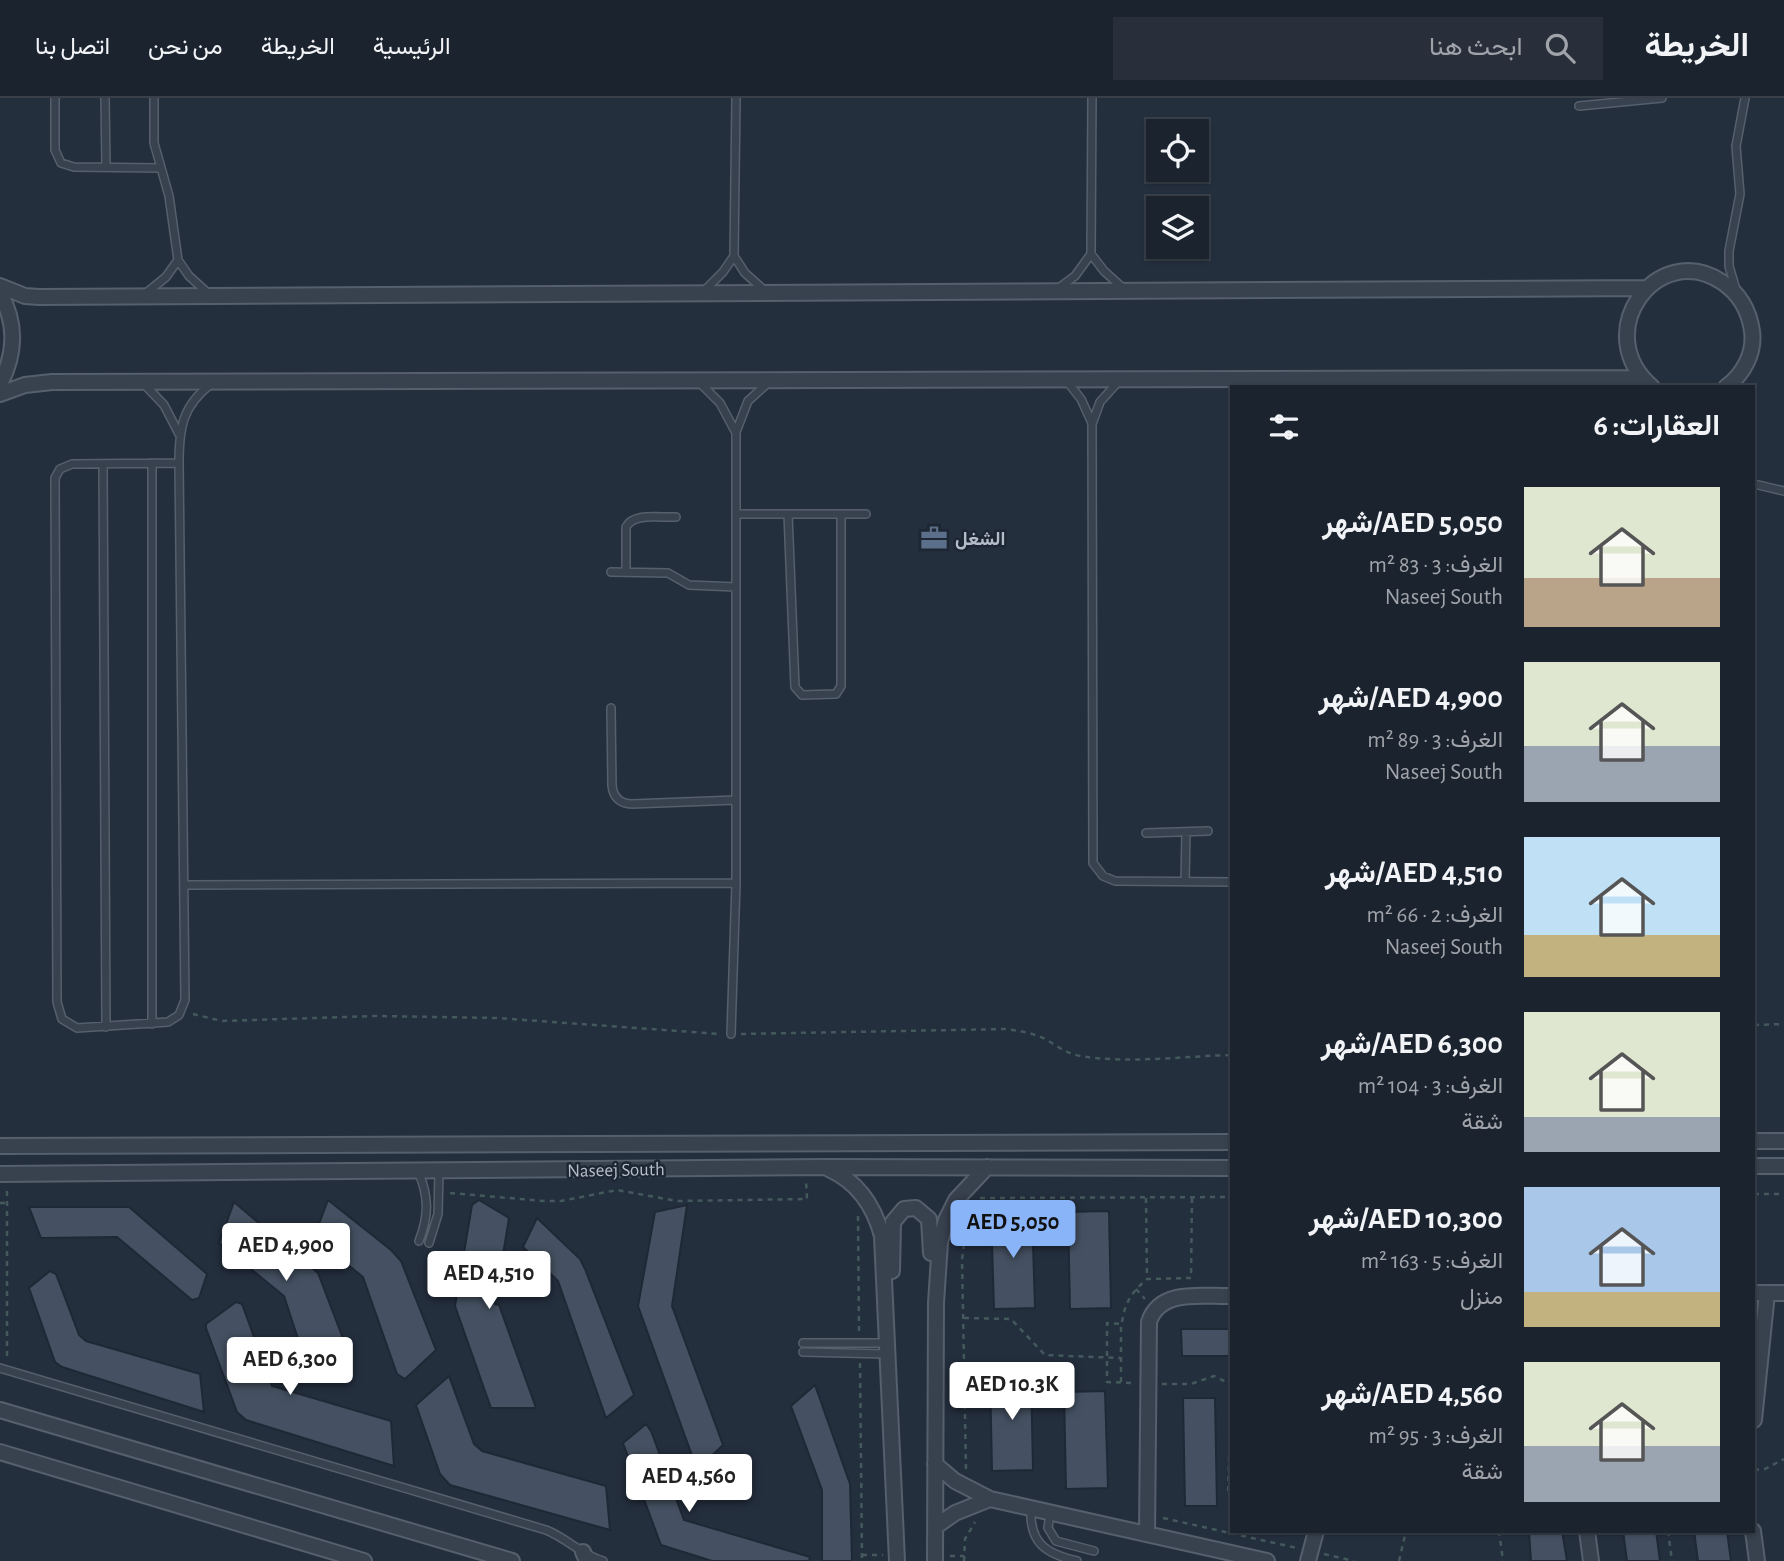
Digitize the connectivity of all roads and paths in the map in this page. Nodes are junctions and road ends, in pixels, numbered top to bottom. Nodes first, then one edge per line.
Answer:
1 (55, 98) edge
2 (105, 98) edge
3 (154, 98) edge
4 (736, 98) edge
5 (1092, 98) edge
6 (1662, 98) edge
7 (1745, 98) edge
8 (1579, 106) dead end
9 (106, 167) junction
10 (160, 168) junction
11 (1091, 254) junction
12 (734, 256) junction
13 (178, 260) junction
14 (0, 286) edge
15 (1646, 288) junction
16 (1053, 292) junction
17 (1127, 292) junction
18 (0, 293) edge
19 (768, 293) junction
20 (701, 294) junction
21 (141, 296) junction
22 (212, 296) junction
23 (1744, 303) junction
24 (1065, 378) junction
25 (1123, 378) junction
26 (697, 380) junction
27 (772, 380) junction
28 (141, 382) junction
29 (215, 382) junction
30 (1647, 382) edge
31 (0, 384) edge
32 (1728, 385) edge
33 (0, 394) edge
34 (1092, 424) junction
35 (736, 432) junction
36 (179, 434) junction
37 (152, 463) junction
38 (179, 463) junction
39 (103, 464) junction
40 (1755, 484) edge
41 (1784, 491) edge
42 (736, 513) junction
43 (788, 514) junction
44 (841, 514) junction
45 (866, 514) dead end
46 (676, 517) dead end
47 (611, 572) dead end
48 (626, 572) junction
49 (736, 587) junction
50 (611, 708) dead end
51 (736, 800) junction
52 (1208, 831) dead end
53 (1186, 832) junction
54 (1146, 833) dead end
55 (1185, 882) junction
56 (1230, 882) edge
57 (736, 883) junction
58 (185, 886) junction
59 (183, 1008) junction
60 (152, 1024) junction
61 (1755, 1024) edge
62 (1784, 1024) edge
63 (106, 1027) junction
64 (731, 1034) junction
65 (1230, 1055) edge
66 (1755, 1141) edge
67 (1784, 1141) edge
68 (1230, 1142) edge
69 (0, 1146) edge
70 (1755, 1166) edge
71 (1784, 1166) edge
72 (824, 1167) junction
73 (987, 1167) junction
74 (1230, 1168) edge
75 (418, 1171) junction
76 (439, 1171) junction
77 (3, 1174) edge
78 (806, 1180) dead end
79 (440, 1192) junction
80 (1755, 1194) edge
81 (1784, 1194) edge
82 (1192, 1197) junction
83 (1230, 1197) edge
84 (1146, 1198) junction
85 (0, 1203) edge
86 (7, 1203) junction
87 (858, 1212) dead end
88 (419, 1241) dead end
89 (429, 1244) dead end
90 (937, 1278) junction
91 (1147, 1279) junction
92 (1760, 1293) edge
93 (1784, 1293) edge
94 (1230, 1296) edge
95 (885, 1298) junction
96 (964, 1318) junction
97 (1121, 1324) junction
98 (859, 1343) junction
99 (887, 1348) junction
100 (859, 1353) junction
101 (1107, 1357) junction
102 (1120, 1358) junction
103 (3, 1369) edge
104 (1121, 1382) junction
105 (1149, 1384) junction
106 (1230, 1384) edge
107 (1755, 1399) edge
108 (0, 1410) edge
109 (1230, 1412) edge
110 (0, 1452) edge
111 (1784, 1459) edge
112 (935, 1464) junction
113 (1755, 1470) edge
114 (967, 1475) dead end
115 (990, 1499) junction
116 (1230, 1500) edge
117 (1031, 1507) junction
118 (1050, 1512) junction
119 (1147, 1514) junction
120 (979, 1518) dead end
121 (935, 1527) junction
122 (1230, 1531) edge
123 (1236, 1533) edge
124 (1316, 1533) edge
125 (1406, 1533) edge
126 (1499, 1533) edge
127 (1587, 1533) edge
128 (1668, 1533) edge
129 (1754, 1533) edge
130 (1147, 1534) junction
131 (1094, 1551) dead end
132 (862, 1555) junction
133 (1310, 1556) edge
134 (332, 1557) edge
135 (585, 1557) edge
136 (897, 1558) edge
137 (364, 1561) edge
138 (512, 1561) edge
139 (603, 1561) edge
140 (862, 1561) edge
141 (934, 1561) edge
142 (964, 1561) edge
143 (1077, 1561) edge
144 (1267, 1561) edge
145 (1354, 1561) edge
146 (1399, 1561) edge
147 (1503, 1561) edge
148 (1591, 1561) edge
149 (1672, 1561) edge
150 (1757, 1561) edge

1 - 9 lane
2 - 9 lane
3 - 10 lane
4 - 12 lane
5 - 11 lane
6 - 8 lane
7 - 23 lane
9 - 10 lane
10 - 13 lane
11 - 16 lane
11 - 17 lane
12 - 19 lane
12 - 20 lane
13 - 21 lane
13 - 22 lane
14 - 21 street
15 - 17 street
15 - 23 street
15 - 30 street
16 - 17 street
16 - 19 street
18 - 31 street
19 - 20 street
20 - 22 street
21 - 22 street
23 - 32 street
24 - 25 street
24 - 27 street
24 - 34 lane
25 - 30 street
25 - 34 lane
26 - 27 street
26 - 29 street
26 - 35 lane
27 - 35 lane
28 - 29 street
28 - 33 street
28 - 36 lane
29 - 36 lane
34 - 55 lane
35 - 42 lane
36 - 38 lane
37 - 38 lane
37 - 39 lane
37 - 60 lane
38 - 58 lane
39 - 63 lane
39 - 63 lane
40 - 41 lane
42 - 43 lane
42 - 49 lane
43 - 44 lane
43 - 44 lane
44 - 45 lane
46 - 48 lane
47 - 48 lane
48 - 49 lane
49 - 51 lane
50 - 51 lane
51 - 57 lane
52 - 53 lane
53 - 54 lane
53 - 55 lane
55 - 56 lane
57 - 58 lane
57 - 64 lane
58 - 59 lane
59 - 60 lane
59 - 64 path
60 - 63 lane
61 - 62 path
64 - 65 path
66 - 67 street
68 - 69 street
70 - 71 street
72 - 73 street, Naseej South
72 - 76 street, Naseej South
72 - 95 street
73 - 74 street, Naseej South
73 - 90 street
75 - 76 street, Naseej South
75 - 77 street, Naseej South
75 - 88 lane
76 - 79 lane
77 - 86 path
78 - 79 path
79 - 89 lane
80 - 81 path
82 - 83 path
82 - 84 path
82 - 91 path
84 - 91 path
84 - 96 path
85 - 86 path
86 - 103 path
87 - 98 path
90 - 95 street
90 - 112 street
91 - 97 path
92 - 93 street
92 - 107 street
94 - 105 street
95 - 99 street
96 - 101 path
96 - 114 path
97 - 101 path
97 - 102 path
98 - 99 lane
98 - 100 lane
99 - 100 lane
99 - 136 street
100 - 132 path
101 - 102 path
101 - 104 path
102 - 104 path
103 - 135 lane
104 - 105 path
105 - 106 path
105 - 119 street
108 - 138 street
109 - 116 path
110 - 134 street
111 - 113 path
112 - 115 street
112 - 121 street
115 - 117 street
115 - 121 street
117 - 118 street
117 - 143 lane
118 - 130 street
118 - 131 lane
119 - 122 path
119 - 130 street
120 - 142 path
121 - 141 street
123 - 133 path
124 - 133 street
125 - 146 path
126 - 147 path
127 - 148 street
128 - 149 path
129 - 150 street
130 - 144 street
132 - 136 path
132 - 140 path
133 - 145 path
134 - 137 street
135 - 139 lane

